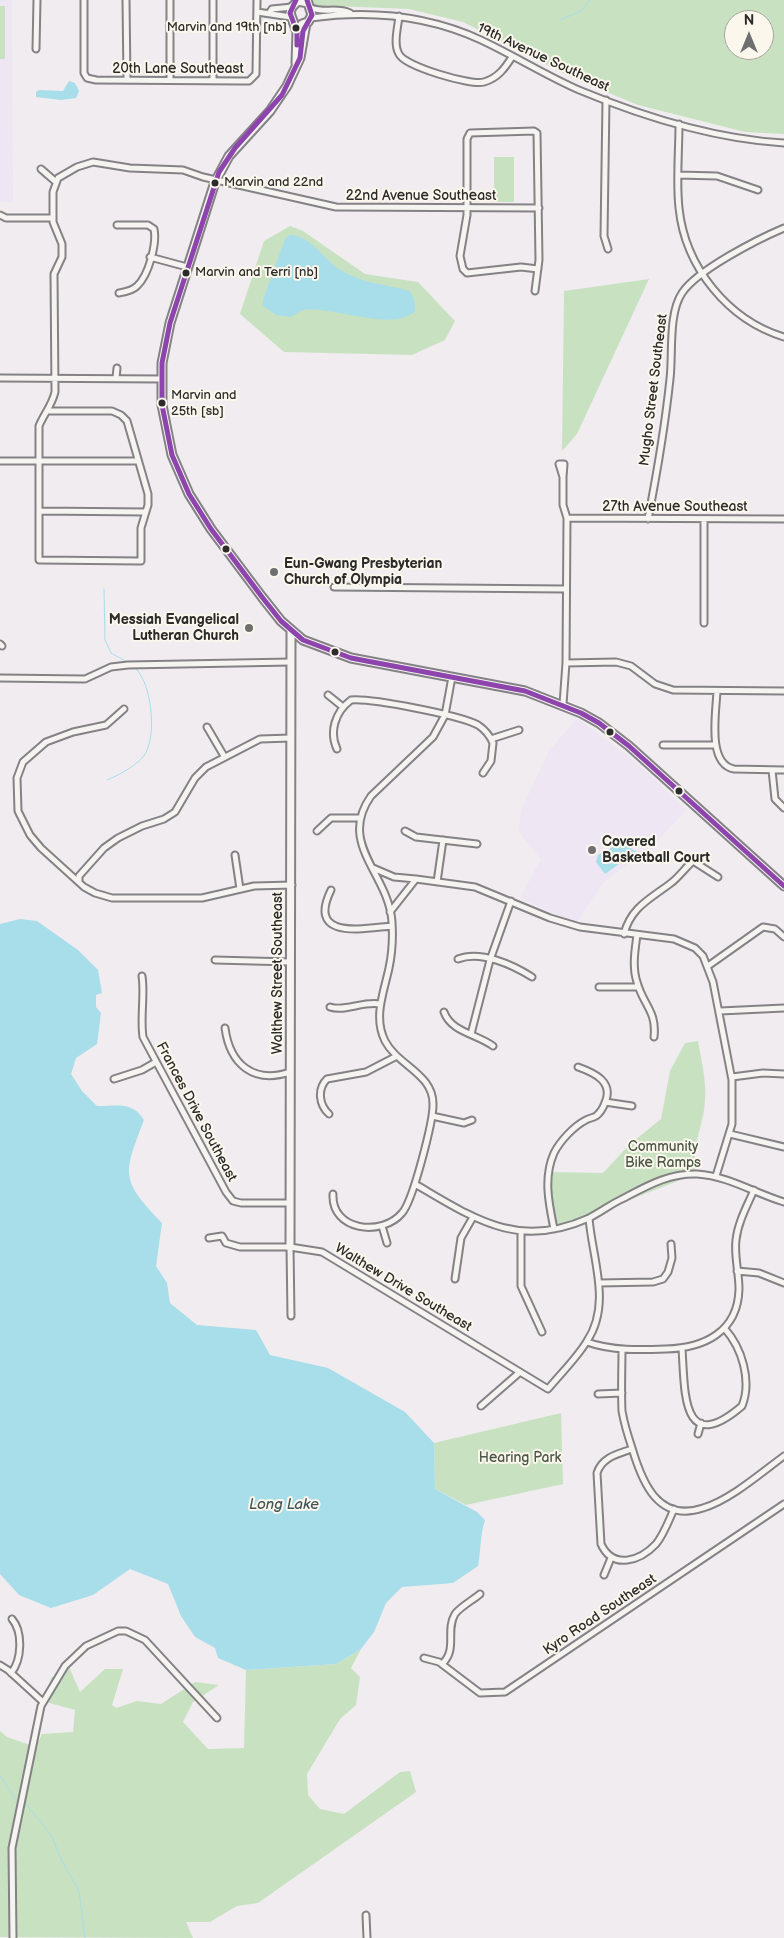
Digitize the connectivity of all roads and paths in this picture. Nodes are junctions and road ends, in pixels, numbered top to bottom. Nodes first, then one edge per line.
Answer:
1 (37, 0) edge
2 (84, 0) edge
3 (126, 0) edge
4 (170, 0) edge
5 (213, 0) edge
6 (257, 0) edge
7 (295, 3) edge
8 (309, 4) edge
9 (257, 12) junction
10 (270, 12) junction
11 (350, 13) junction
12 (399, 16) junction
13 (292, 19) junction
14 (309, 20) junction
15 (36, 49) dead end
16 (512, 57) junction
17 (296, 62) junction
18 (127, 80) junction
19 (170, 80) junction
20 (213, 81) junction
21 (606, 100) junction
22 (679, 124) junction
23 (784, 143) edge
24 (40, 169) dead end
25 (678, 175) junction
26 (216, 179) junction
27 (56, 182) junction
28 (758, 190) dead end
29 (468, 208) junction
30 (539, 208) junction
31 (0, 215) edge
32 (53, 218) junction
33 (117, 224) dead end
34 (784, 228) edge
35 (608, 248) dead end
36 (150, 257) junction
37 (187, 267) junction
38 (538, 269) junction
39 (702, 274) junction
40 (535, 291) dead end
41 (118, 294) dead end
42 (784, 337) edge
43 (116, 368) dead end
44 (0, 378) edge
45 (55, 378) junction
46 (116, 378) junction
47 (162, 379) junction
48 (47, 411) junction
49 (0, 460) edge
50 (39, 461) junction
51 (138, 461) junction
52 (563, 477) dead end
53 (39, 511) junction
54 (146, 512) junction
55 (567, 518) junction
56 (648, 519) junction
57 (704, 519) junction
58 (784, 519) edge
59 (334, 587) dead end
60 (564, 589) junction
61 (704, 623) dead end
62 (291, 631) junction
63 (291, 662) junction
64 (566, 663) junction
65 (452, 677) junction
66 (0, 678) edge
67 (784, 691) edge
68 (716, 692) junction
69 (328, 695) dead end
70 (563, 704) junction
71 (343, 707) junction
72 (124, 709) dead end
73 (445, 715) junction
74 (207, 727) dead end
75 (519, 730) dead end
76 (291, 738) junction
77 (491, 738) junction
78 (663, 745) dead end
79 (716, 745) junction
80 (337, 749) dead end
81 (224, 756) junction
82 (772, 770) junction
83 (784, 770) edge
84 (483, 773) dead end
85 (784, 808) edge
86 (360, 818) junction
87 (318, 831) dead end
88 (405, 831) dead end
89 (443, 840) junction
90 (477, 844) dead end
91 (235, 855) dead end
92 (373, 867) junction
93 (718, 877) dead end
94 (416, 879) junction
95 (79, 880) junction
96 (437, 882) junction
97 (292, 885) junction
98 (784, 886) edge
99 (240, 889) junction
100 (331, 890) dead end
101 (511, 901) junction
102 (390, 912) junction
103 (392, 926) junction
104 (624, 934) junction
105 (637, 935) junction
106 (784, 936) edge
107 (458, 959) dead end
108 (215, 960) dead end
109 (490, 960) junction
110 (291, 962) junction
111 (708, 966) junction
112 (142, 976) dead end
113 (532, 977) dead end
114 (599, 987) dead end
115 (638, 987) junction
116 (380, 1004) junction
117 (330, 1007) dead end
118 (784, 1008) edge
119 (720, 1011) junction
120 (444, 1012) dead end
121 (225, 1028) dead end
122 (471, 1034) junction
123 (654, 1038) dead end
124 (493, 1046) dead end
125 (395, 1056) junction
126 (156, 1062) junction
127 (578, 1067) dead end
128 (290, 1072) junction
129 (784, 1074) edge
130 (732, 1077) junction
131 (114, 1079) dead end
132 (605, 1102) junction
133 (632, 1106) dead end
134 (330, 1114) dead end
135 (432, 1116) junction
136 (472, 1120) dead end
137 (730, 1134) junction
138 (784, 1147) edge
139 (716, 1176) junction
140 (415, 1184) junction
141 (754, 1190) junction
142 (333, 1194) dead end
143 (784, 1202) edge
144 (289, 1203) junction
145 (473, 1217) junction
146 (589, 1218) junction
147 (382, 1226) junction
148 (554, 1229) junction
149 (521, 1231) junction
150 (209, 1238) dead end
151 (387, 1243) dead end
152 (671, 1244) dead end
153 (290, 1247) junction
154 (737, 1272) junction
155 (455, 1279) dead end
156 (599, 1283) junction
157 (784, 1283) edge
158 (290, 1316) dead end
159 (725, 1329) junction
160 (542, 1332) dead end
161 (587, 1342) junction
162 (622, 1349) junction
163 (682, 1349) junction
164 (520, 1372) junction
165 (622, 1393) junction
166 (598, 1394) dead end
167 (482, 1406) dead end
168 (700, 1423) junction
169 (698, 1434) dead end
170 (632, 1449) junction
171 (784, 1456) edge
172 (784, 1504) edge
173 (674, 1508) junction
174 (611, 1558) junction
175 (604, 1575) dead end
176 (480, 1594) dead end
177 (12, 1620) dead end
178 (424, 1658) dead end
179 (442, 1664) junction
180 (0, 1666) edge
181 (11, 1673) junction
182 (43, 1702) junction
183 (217, 1718) dead end
184 (366, 1915) dead end
185 (13, 1938) edge
186 (367, 1938) edge

1 - 15 street
2 - 18 street, 20th Lane Southeast
3 - 18 street
4 - 19 street
5 - 20 street
6 - 9 street
7 - 8 street
7 - 10 street
7 - 13 street
8 - 11 street
8 - 14 street
9 - 10 street
9 - 20 street, 20th Lane Southeast
10 - 13 street
11 - 12 street, 19th Avenue Southeast
11 - 14 street
12 - 16 street, 19th Avenue Southeast
12 - 16 street
13 - 14 street
13 - 17 street
14 - 17 street
16 - 21 street, 19th Avenue Southeast
17 - 26 street
18 - 19 street, 20th Lane Southeast
19 - 20 street, 20th Lane Southeast
21 - 22 street, 19th Avenue Southeast
21 - 35 street
22 - 23 street, 19th Avenue Southeast
22 - 25 street
24 - 27 street
25 - 28 street
25 - 39 street
26 - 27 street, 22nd Avenue Southeast
26 - 29 street, 22nd Avenue Southeast
26 - 37 street
27 - 32 street
29 - 30 street, 22nd Avenue Southeast
29 - 30 street
29 - 38 street
30 - 38 street
31 - 32 street
32 - 45 street
33 - 36 street
34 - 39 street, Mugho Street Southeast
36 - 37 street
36 - 41 street
37 - 47 street
38 - 40 street
39 - 42 street
39 - 56 street, Mugho Street Southeast
43 - 46 street
44 - 45 street
45 - 46 street
45 - 48 street
46 - 47 street
47 - 62 street
48 - 50 street
48 - 51 street
49 - 50 street
50 - 51 street
50 - 53 street
51 - 54 street
52 - 55 street
53 - 54 street
53 - 54 street
55 - 56 street, 27th Avenue Southeast
55 - 60 street
56 - 57 street, 27th Avenue Southeast
57 - 58 street, 27th Avenue Southeast
57 - 61 street
59 - 60 street
60 - 64 street
62 - 63 street, Walthew Street Southeast
62 - 65 street
63 - 66 street
63 - 76 street, Walthew Street Southeast
64 - 68 street
64 - 70 street
65 - 70 street
65 - 73 street
67 - 68 street
68 - 79 street
69 - 71 street
70 - 98 street
71 - 73 street
71 - 80 street
72 - 95 street
73 - 77 street
73 - 86 street
74 - 81 street
75 - 77 street
76 - 81 street
76 - 97 street, Walthew Street Southeast
77 - 84 street
78 - 79 street
79 - 82 street
81 - 95 street
82 - 83 street
82 - 85 street
86 - 87 street
86 - 92 street
88 - 89 street
89 - 90 street
89 - 96 street
91 - 99 street
92 - 94 street
92 - 102 street
93 - 104 street
94 - 96 street
94 - 102 street
95 - 99 street
96 - 101 street
97 - 99 street
97 - 110 street, Walthew Street Southeast
100 - 103 street
101 - 104 street
101 - 109 street
102 - 103 street
103 - 116 street
104 - 105 street
105 - 111 street
105 - 115 street
106 - 111 street
107 - 109 street
108 - 110 street
109 - 113 street
109 - 122 street
110 - 128 street, Walthew Street Southeast
111 - 119 street
112 - 126 street, Frances Drive Southeast
114 - 115 street
115 - 123 street
116 - 117 street
116 - 125 street
118 - 119 street
119 - 130 street
120 - 122 street
121 - 128 street
122 - 124 street
125 - 134 street
125 - 135 street
126 - 131 street
126 - 144 street, Frances Drive Southeast
127 - 132 street
128 - 144 street, Walthew Street Southeast
129 - 130 street
130 - 137 street
132 - 133 street
132 - 148 street
135 - 136 street
135 - 140 street
137 - 138 street
137 - 139 street
139 - 141 street
139 - 146 street
140 - 145 street
140 - 147 street
141 - 143 street
141 - 154 street
142 - 147 street
144 - 153 street, Walthew Street Southeast
145 - 149 street
145 - 155 street
146 - 148 street
146 - 156 street
147 - 151 street
148 - 149 street
149 - 160 street
150 - 153 street, Walthew Drive Southeast
152 - 156 street
153 - 158 street, Walthew Street Southeast
153 - 164 street, Walthew Drive Southeast
154 - 157 street
154 - 159 street
156 - 161 street
159 - 163 street
159 - 168 street
161 - 162 street
161 - 164 street, Walthew Drive Southeast
162 - 163 street
162 - 165 street
163 - 168 street
164 - 167 street
165 - 166 street
165 - 170 street
168 - 169 street
170 - 173 street
170 - 174 street
171 - 173 street
172 - 179 street, Kyro Road Southeast
173 - 174 street
174 - 175 street
176 - 179 street
177 - 181 street
178 - 179 street, Kyro Road Southeast
180 - 181 street
181 - 182 street
182 - 183 street
182 - 185 street
184 - 186 street

